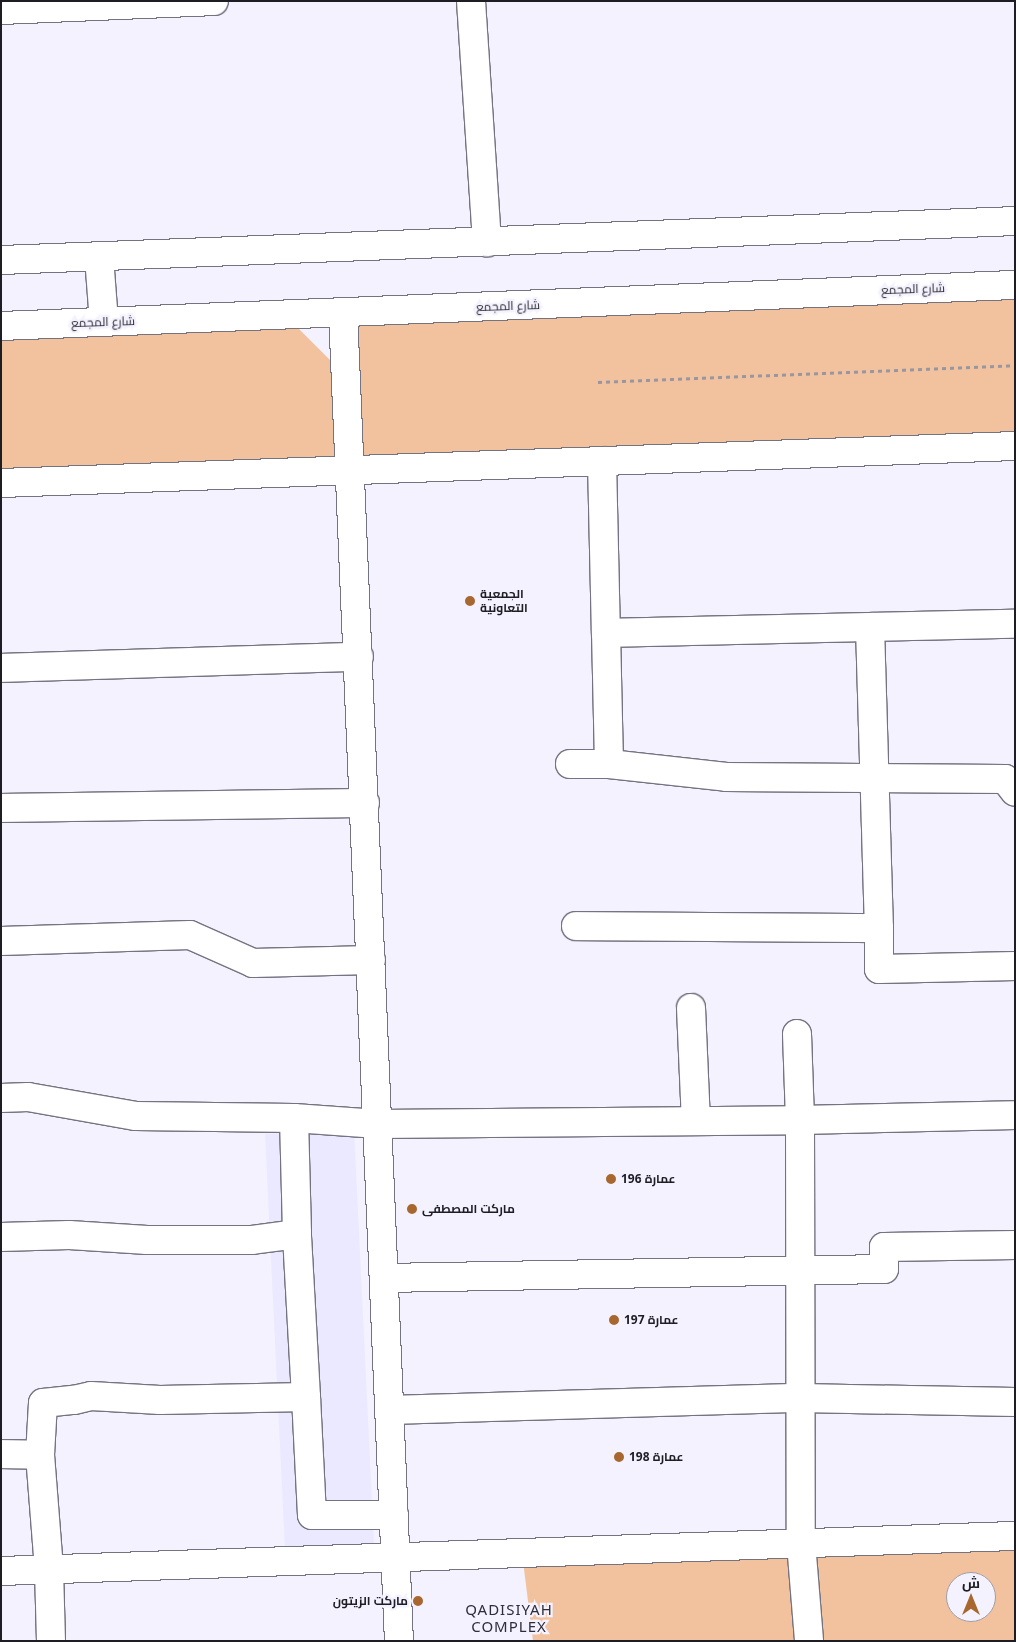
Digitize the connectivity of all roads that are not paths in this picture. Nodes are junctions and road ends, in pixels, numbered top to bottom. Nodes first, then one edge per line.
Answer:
1 (214, 1) edge
2 (471, 1) edge
3 (1, 10) edge
4 (1015, 221) edge
5 (487, 242) junction
6 (100, 257) junction
7 (1, 260) edge
8 (1015, 284) edge
9 (343, 312) junction
10 (104, 322) junction
11 (1, 326) edge
12 (1015, 446) edge
13 (602, 461) junction
14 (351, 470) junction
15 (1, 483) edge
16 (1015, 624) edge
17 (870, 627) junction
18 (606, 633) junction
19 (359, 657) junction
20 (1, 668) edge
21 (570, 764) dead end
22 (609, 764) junction
23 (875, 778) junction
24 (1015, 792) edge
25 (365, 803) junction
26 (1, 808) edge
27 (576, 926) dead end
28 (879, 928) junction
29 (1, 941) edge
30 (371, 960) junction
31 (1015, 966) edge
32 (691, 1008) dead end
33 (797, 1034) dead end
34 (1, 1098) edge
35 (1015, 1114) edge
36 (294, 1118) junction
37 (800, 1120) junction
38 (696, 1122) junction
39 (378, 1124) junction
40 (297, 1234) junction
41 (1, 1237) edge
42 (1015, 1245) edge
43 (801, 1268) junction
44 (384, 1278) junction
45 (306, 1397) junction
46 (801, 1398) junction
47 (1015, 1402) edge
48 (389, 1410) junction
49 (1, 1454) edge
50 (40, 1455) junction
51 (394, 1515) junction
52 (1015, 1536) edge
53 (802, 1543) junction
54 (396, 1557) junction
55 (49, 1569) junction
56 (1, 1571) edge
57 (51, 1641) edge
58 (399, 1641) edge
59 (809, 1641) edge

1 - 3 street
2 - 5 street
4 - 5 street
5 - 6 street
6 - 7 street
6 - 10 street
8 - 9 street, شارع المجمع
9 - 10 street, شارع المجمع
9 - 14 street
10 - 11 street, شارع المجمع
12 - 13 street
13 - 14 street
13 - 18 street
14 - 15 street
14 - 19 street
16 - 17 street
17 - 18 street
17 - 23 street
18 - 22 street
19 - 20 street
19 - 25 street
21 - 22 street
22 - 23 street
23 - 24 street
23 - 28 street
25 - 26 street
25 - 30 street
27 - 28 street
28 - 31 street
29 - 30 street
30 - 39 street
32 - 38 street
33 - 37 street
34 - 36 street
35 - 37 street
36 - 39 street
36 - 40 street
37 - 38 street
37 - 43 street
38 - 39 street
39 - 44 street
40 - 41 street
40 - 45 street
42 - 43 street
43 - 44 street
43 - 46 street
44 - 48 street
45 - 50 street
45 - 51 street
46 - 47 street
46 - 48 street
46 - 53 street
48 - 51 street
49 - 50 street
50 - 55 street
51 - 54 street
52 - 53 street
53 - 54 street
53 - 59 street
54 - 55 street
54 - 58 street
55 - 56 street
55 - 57 street

